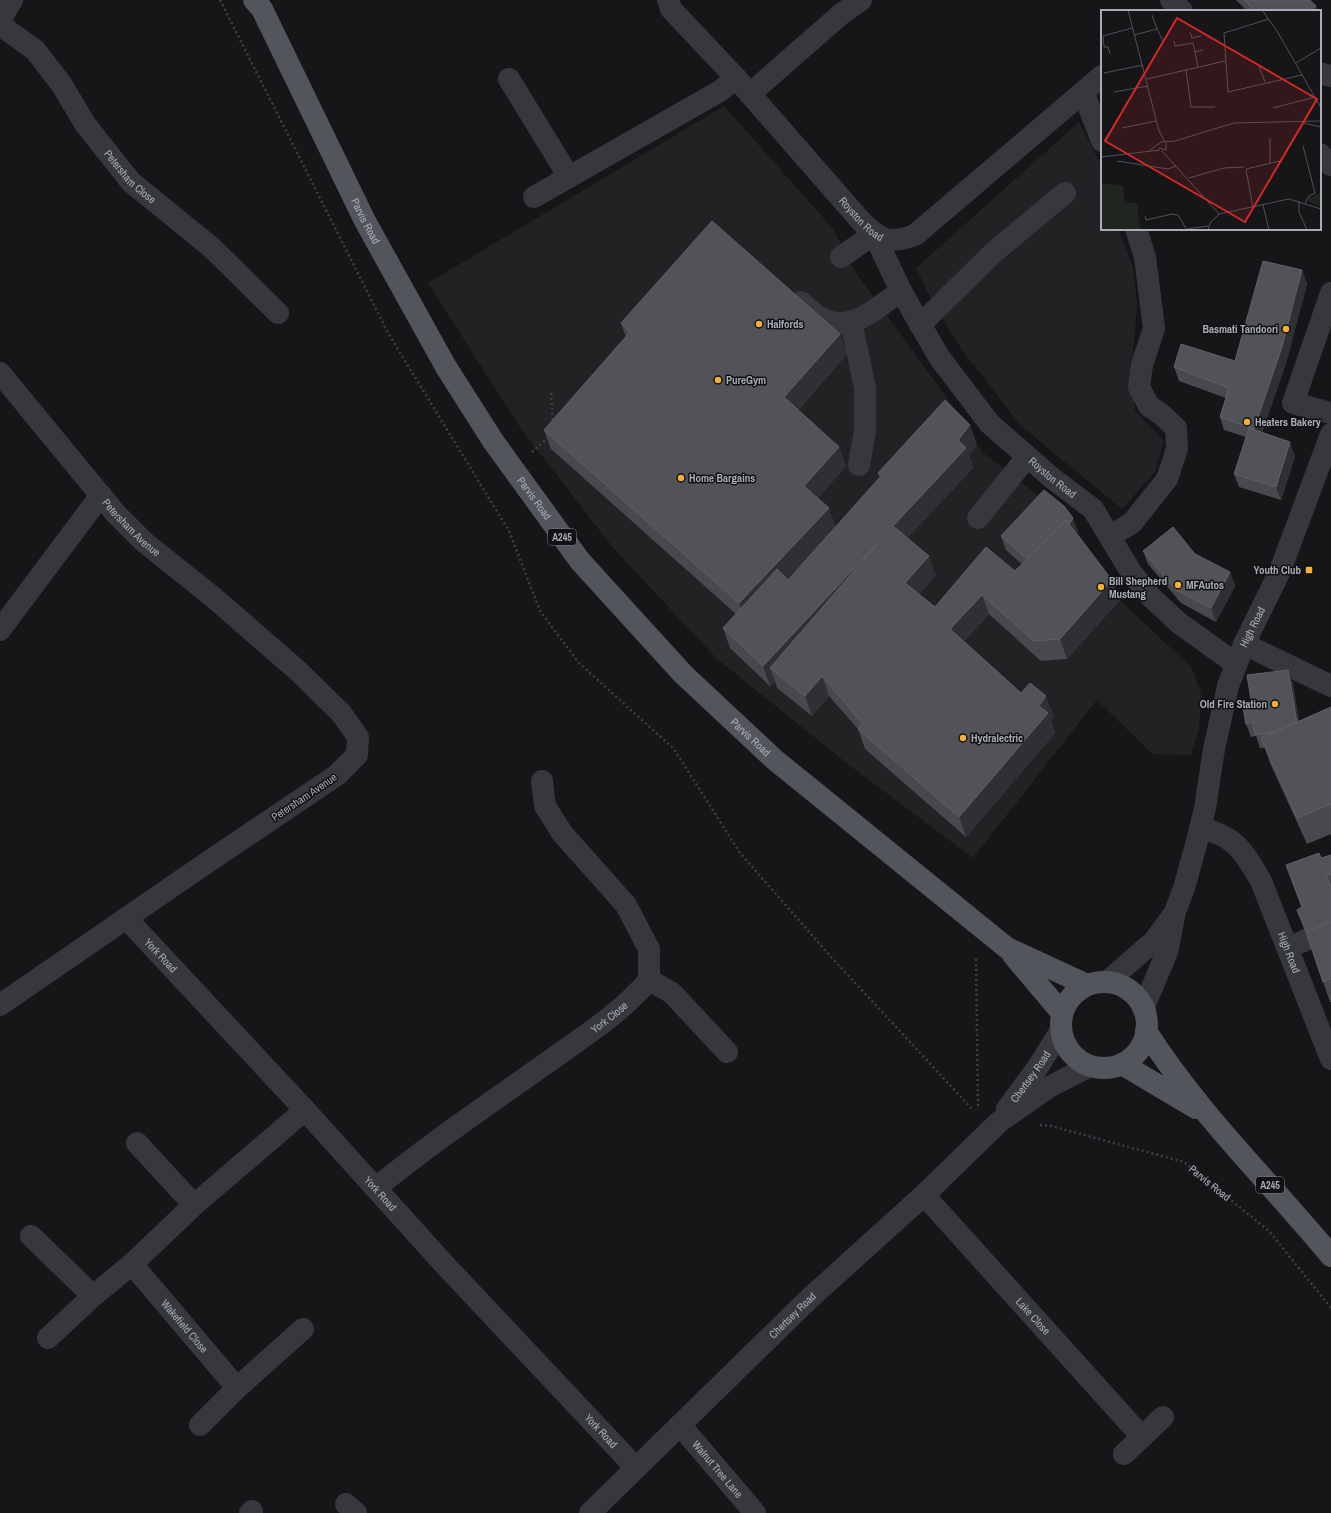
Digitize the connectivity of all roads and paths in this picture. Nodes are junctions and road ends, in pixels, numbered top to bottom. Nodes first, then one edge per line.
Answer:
1 (12, 0) edge
2 (861, 0) edge
3 (259, 3) edge
4 (670, 4) edge
5 (0, 20) edge
6 (0, 25) edge
7 (1321, 73) edge
8 (1331, 76) edge
9 (1101, 77) edge
10 (509, 79) dead end
11 (743, 86) junction
12 (1083, 92) junction
13 (1101, 138) edge
14 (1321, 155) edge
15 (1331, 165) edge
16 (569, 177) junction
17 (1065, 193) dead end
18 (534, 197) dead end
19 (1136, 230) edge
20 (874, 234) junction
21 (842, 257) dead end
22 (788, 290) edge
23 (901, 290) junction
24 (1331, 293) edge
25 (278, 313) dead end
26 (851, 321) junction
27 (920, 325) junction
28 (0, 373) edge
29 (551, 393) dead end
30 (1331, 413) edge
31 (553, 427) edge
32 (554, 433) edge
33 (1331, 434) edge
34 (1027, 457) junction
35 (859, 464) dead end
36 (512, 468) junction
37 (101, 495) junction
38 (978, 518) dead end
39 (1110, 536) junction
40 (0, 630) edge
41 (1244, 644) junction
42 (1236, 664) junction
43 (1331, 686) edge
44 (542, 781) dead end
45 (1200, 828) junction
46 (1175, 912) junction
47 (126, 918) junction
48 (1308, 940) edge
49 (1007, 948) junction
50 (1288, 948) junction
51 (976, 959) dead end
52 (649, 980) junction
53 (1097, 984) junction
54 (0, 1005) edge
55 (1143, 1009) junction
56 (1062, 1022) junction
57 (1146, 1031) junction
58 (727, 1052) dead end
59 (1331, 1059) edge
60 (1122, 1064) junction
61 (1090, 1066) junction
62 (978, 1108) dead end
63 (305, 1110) junction
64 (1208, 1114) junction
65 (999, 1122) junction
66 (1036, 1127) dead end
67 (137, 1143) dead end
68 (376, 1188) junction
69 (924, 1195) junction
70 (194, 1205) junction
71 (30, 1236) dead end
72 (1331, 1256) edge
73 (132, 1264) junction
74 (93, 1296) junction
75 (1331, 1308) edge
76 (303, 1329) dead end
77 (48, 1338) dead end
78 (237, 1388) junction
79 (1163, 1417) dead end
80 (200, 1425) dead end
81 (680, 1425) junction
82 (1142, 1437) junction
83 (1124, 1454) dead end
84 (636, 1468) junction
85 (590, 1513) edge
86 (755, 1513) edge

1 - 5 street
2 - 11 street
3 - 36 main road, Parvis Road / A245
4 - 11 street, Royston Road
6 - 25 street, Petersham Close
7 - 8 street
9 - 12 street, Royston Road
10 - 16 street
11 - 16 street
11 - 20 street, Royston Road
12 - 13 street
12 - 20 street, Royston Road
14 - 15 street
16 - 18 street
17 - 27 street
19 - 39 street
20 - 21 street
20 - 23 street, Royston Road
22 - 26 street
23 - 26 street
23 - 27 street, Royston Road
24 - 30 street
26 - 35 street
27 - 34 street, Royston Road
28 - 37 street, Petersham Avenue
29 - 31 path
32 - 36 path
33 - 41 street, High Road
34 - 38 street
34 - 39 street, Royston Road
36 - 49 main road, Parvis Road / A245
37 - 40 street, Petersham Avenue
37 - 47 street, Petersham Avenue
39 - 42 street, Royston Road
41 - 42 street, High Road
41 - 43 street
42 - 45 street, High Road
44 - 52 street
45 - 46 street, High Road
45 - 50 street, High Road
46 - 53 street, High Road
46 - 55 street, High Road
47 - 54 street, Petersham Avenue
47 - 63 street, York Road
48 - 50 street
49 - 53 main road, Parvis Road / A245
49 - 56 main road, Parvis Road / A245
50 - 59 street, High Road
51 - 62 path
52 - 58 street
52 - 68 street, York Close
53 - 55 main road
53 - 56 main road
55 - 57 main road
56 - 61 main road
56 - 65 street, Chertsey Road
57 - 60 main road
57 - 64 main road, A245
60 - 61 main road
60 - 64 main road, A245
61 - 65 street, Chertsey Road
63 - 68 street, York Road
63 - 70 street
64 - 72 main road, A245
65 - 69 street, Chertsey Road
66 - 75 path, Parvis Road
67 - 70 street
68 - 84 street, York Road
69 - 81 street, Chertsey Road
69 - 82 street, Lake Close
70 - 73 street
71 - 74 street
73 - 74 street
73 - 78 street, Wakefield Close
74 - 77 street
76 - 78 street
78 - 80 street
79 - 82 street
81 - 84 street, Chertsey Road
81 - 86 street, Walnut Tree Lane
82 - 83 street
84 - 85 street, Chertsey Road

